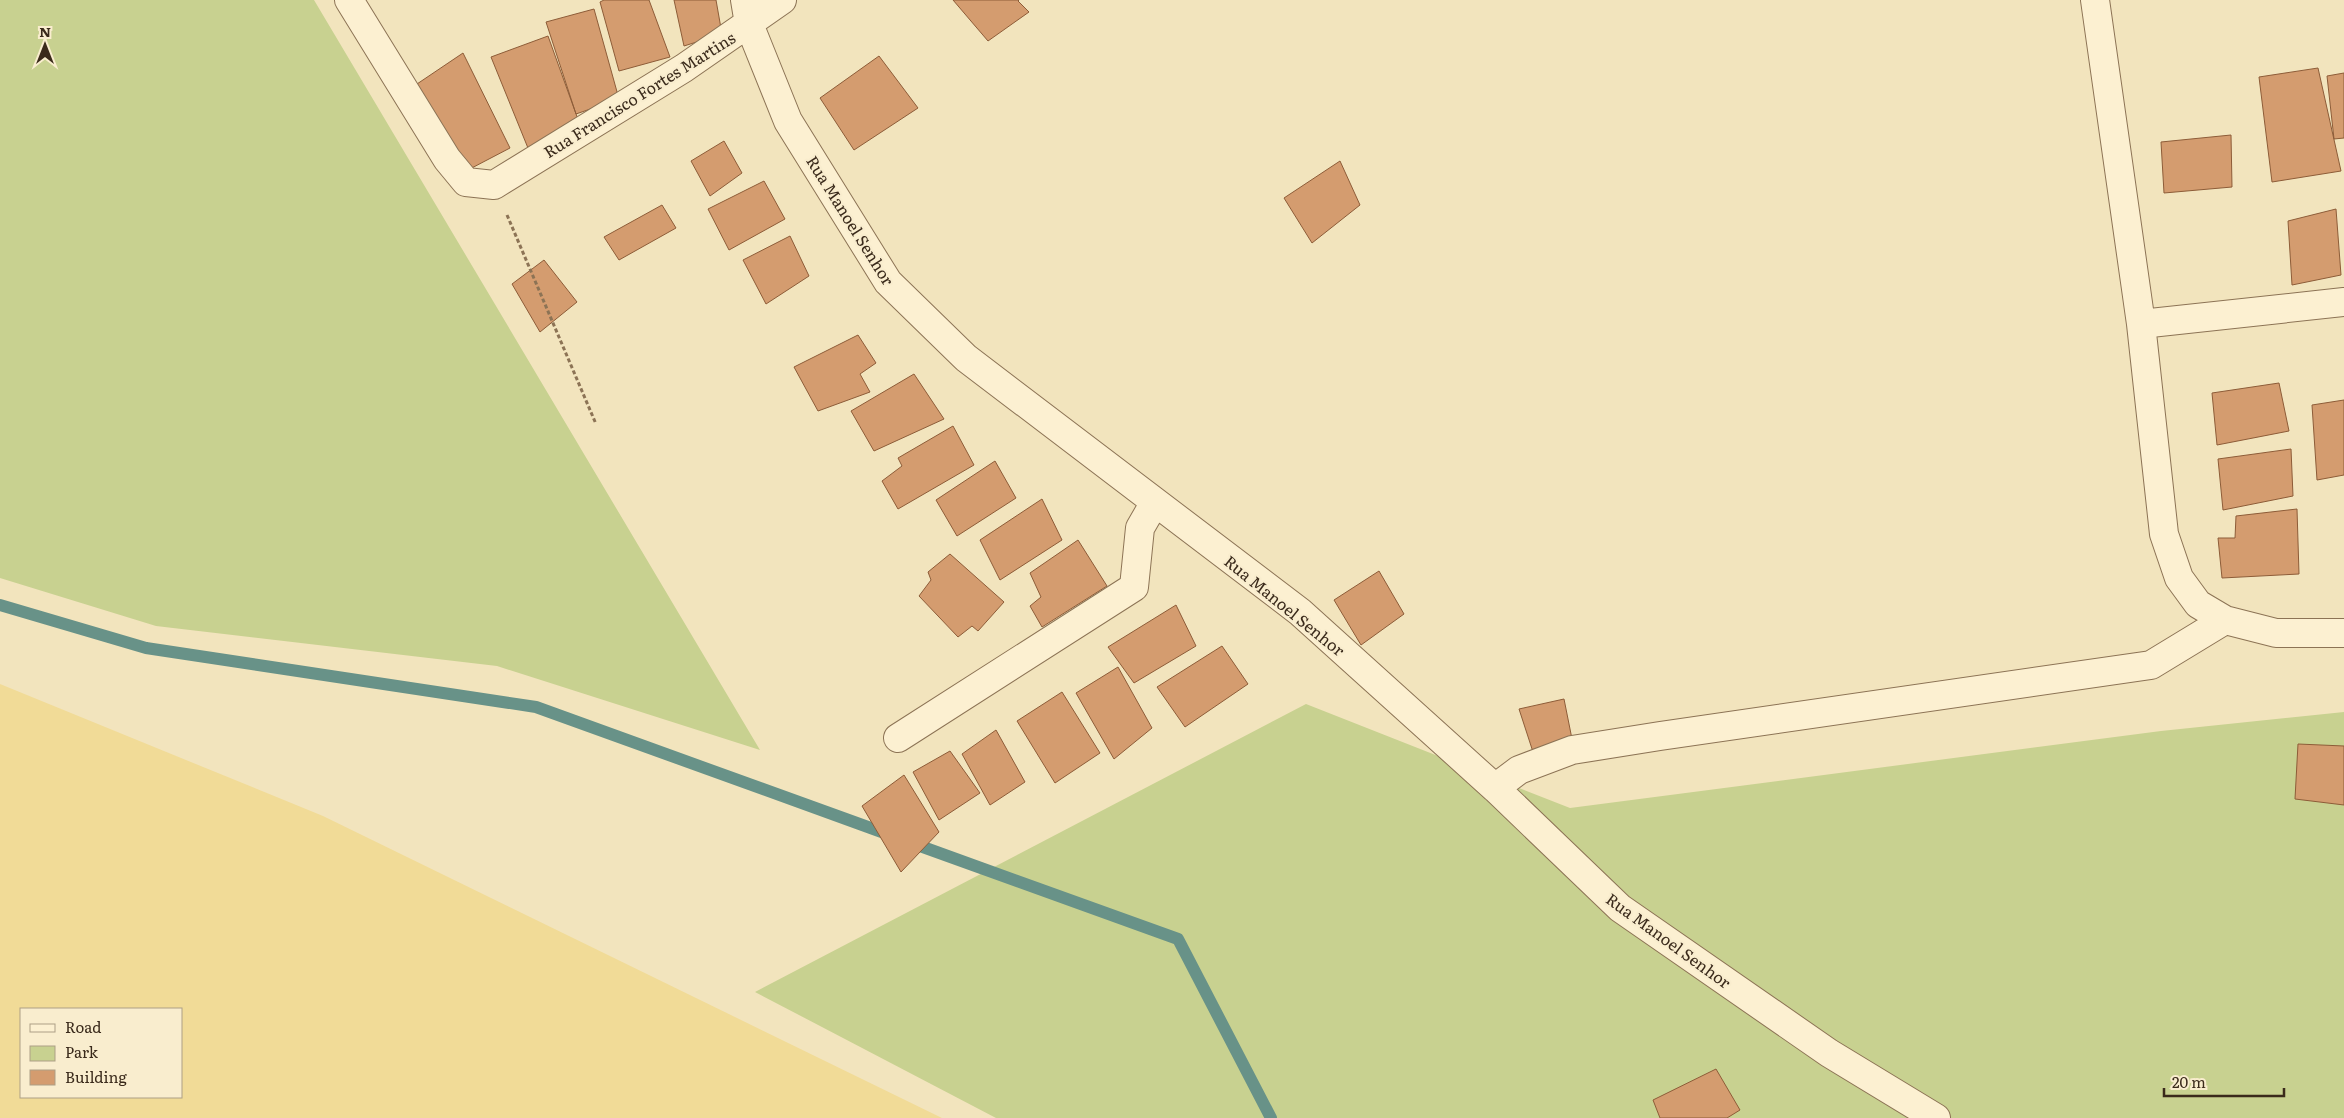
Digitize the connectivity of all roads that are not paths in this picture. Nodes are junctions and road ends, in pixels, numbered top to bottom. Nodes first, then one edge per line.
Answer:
1 (349, 0) edge
2 (782, 0) edge
3 (2095, 0) edge
4 (747, 12) edge
5 (2344, 302) edge
6 (2141, 324) junction
7 (1155, 502) junction
8 (2225, 620) junction
9 (2344, 633) edge
10 (898, 738) dead end
11 (1494, 788) junction
12 (1936, 1118) edge

1 - 4 street, Rua Francisco Fortes Martins
2 - 4 street, Rua Francisco Fortes Martins
3 - 6 street
4 - 7 street, Rua Manoel Senhor
5 - 6 street
6 - 8 street
7 - 10 street
7 - 11 street, Rua Manoel Senhor
8 - 9 street
8 - 11 street
11 - 12 street, Rua Manoel Senhor

